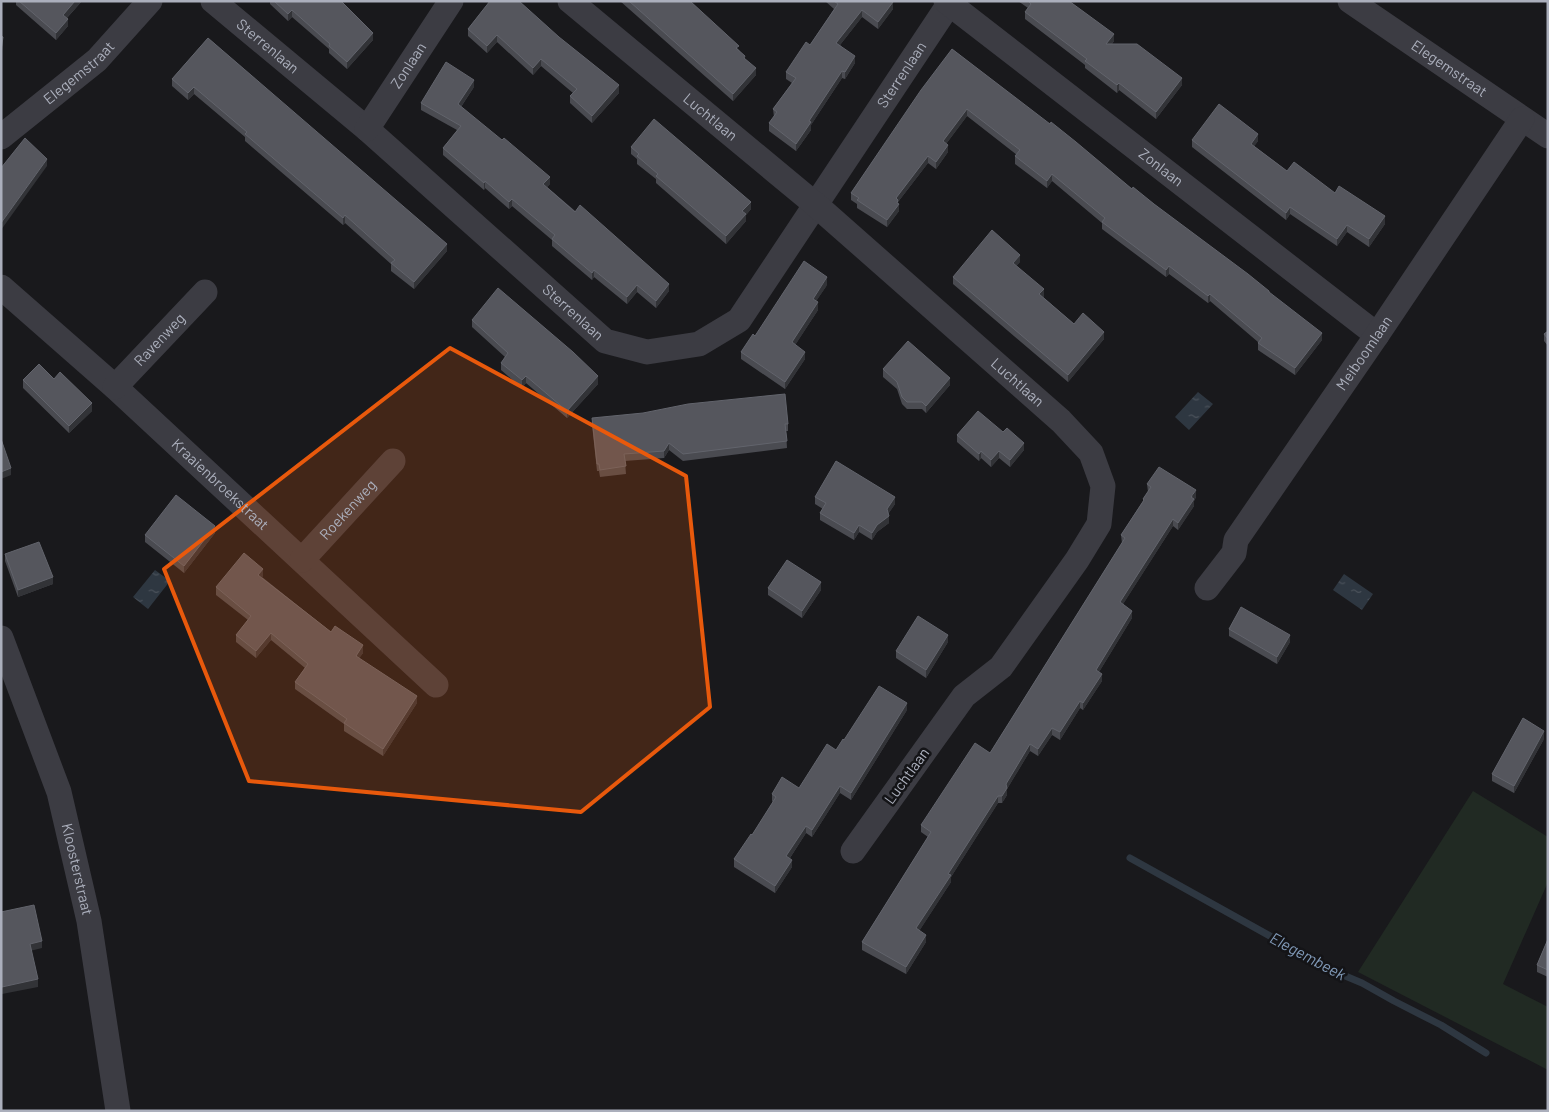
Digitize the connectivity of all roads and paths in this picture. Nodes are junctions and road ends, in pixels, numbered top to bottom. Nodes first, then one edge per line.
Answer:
1 (150, 1) edge
2 (213, 1) edge
3 (451, 1) edge
4 (570, 1) edge
5 (1350, 1) edge
6 (948, 2) edge
7 (1522, 119) junction
8 (367, 129) junction
9 (1548, 136) edge
10 (1, 137) edge
11 (816, 205) junction
12 (1, 288) edge
13 (204, 292) dead end
14 (1377, 335) junction
15 (115, 387) junction
16 (393, 461) dead end
17 (302, 560) junction
18 (1207, 588) dead end
19 (1, 638) edge
20 (436, 685) dead end
21 (853, 851) dead end
22 (118, 1111) edge

1 - 10 street, Elegemstraat
2 - 8 street, Sterrenlaan
3 - 8 street, Zonlaan
4 - 11 street, Luchtlaan
5 - 7 street, Elegemstraat
6 - 11 street, Sterrenlaan
6 - 14 street, Zonlaan
7 - 9 street, Elegemstraat
7 - 14 street, Meiboomlaan
8 - 11 street, Sterrenlaan
11 - 21 street, Luchtlaan
12 - 15 street, Kraaienbroekstraat
13 - 15 street, Ravenweg
14 - 18 street, Meiboomlaan
15 - 17 street, Kraaienbroekstraat
16 - 17 street, Roekenweg
17 - 20 street, Kraaienbroekstraat
19 - 22 street, Kloosterstraat

